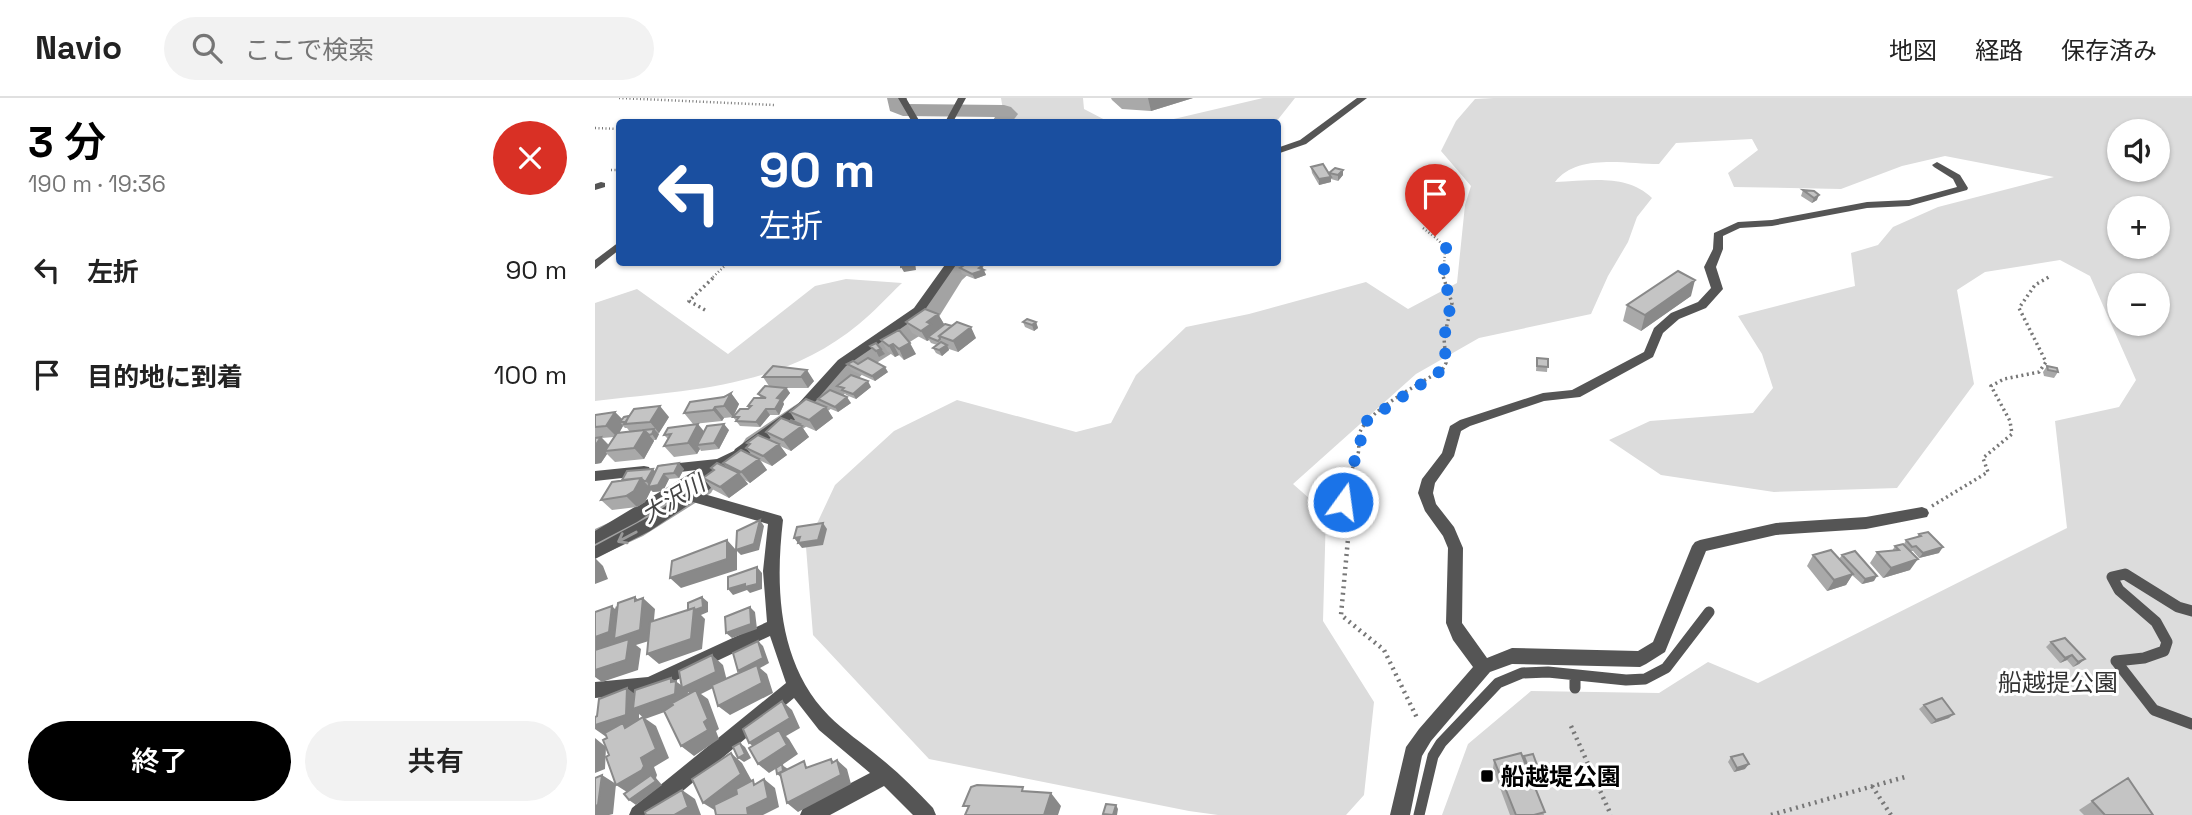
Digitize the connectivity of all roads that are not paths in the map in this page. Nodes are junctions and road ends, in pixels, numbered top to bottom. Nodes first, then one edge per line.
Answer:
1 (902, 98) edge
2 (962, 98) edge
3 (1363, 98) edge
4 (912, 115) edge
5 (951, 119) edge
6 (1281, 150) edge
7 (1937, 165) dead end
8 (616, 247) edge
9 (595, 266) edge
10 (950, 266) edge
11 (740, 453) junction
12 (719, 463) junction
13 (595, 476) edge
14 (694, 497) junction
15 (1922, 513) road end
16 (595, 538) edge
17 (595, 553) edge
18 (2192, 611) edge
19 (1709, 612) dead end
20 (774, 626) junction
21 (1484, 667) junction
22 (1575, 675) junction
23 (795, 687) junction
24 (1575, 688) dead end
25 (595, 690) edge
26 (2192, 724) edge
27 (885, 775) junction
28 (639, 815) edge
29 (810, 815) edge
30 (926, 815) edge
31 (1400, 815) edge
32 (1419, 815) edge

1 - 4 street
2 - 5 street
3 - 6 street
7 - 21 street
8 - 9 street
10 - 11 street
11 - 12 street
11 - 14 street
12 - 13 street
12 - 16 street
14 -> 17 street
14 - 20 street
15 - 21 street
18 - 26 lane
19 - 22 lane
20 - 23 street
20 - 25 street
21 - 31 street
22 - 24 lane
22 - 32 lane
23 - 27 street
23 - 28 street
27 - 29 street
27 - 30 street

